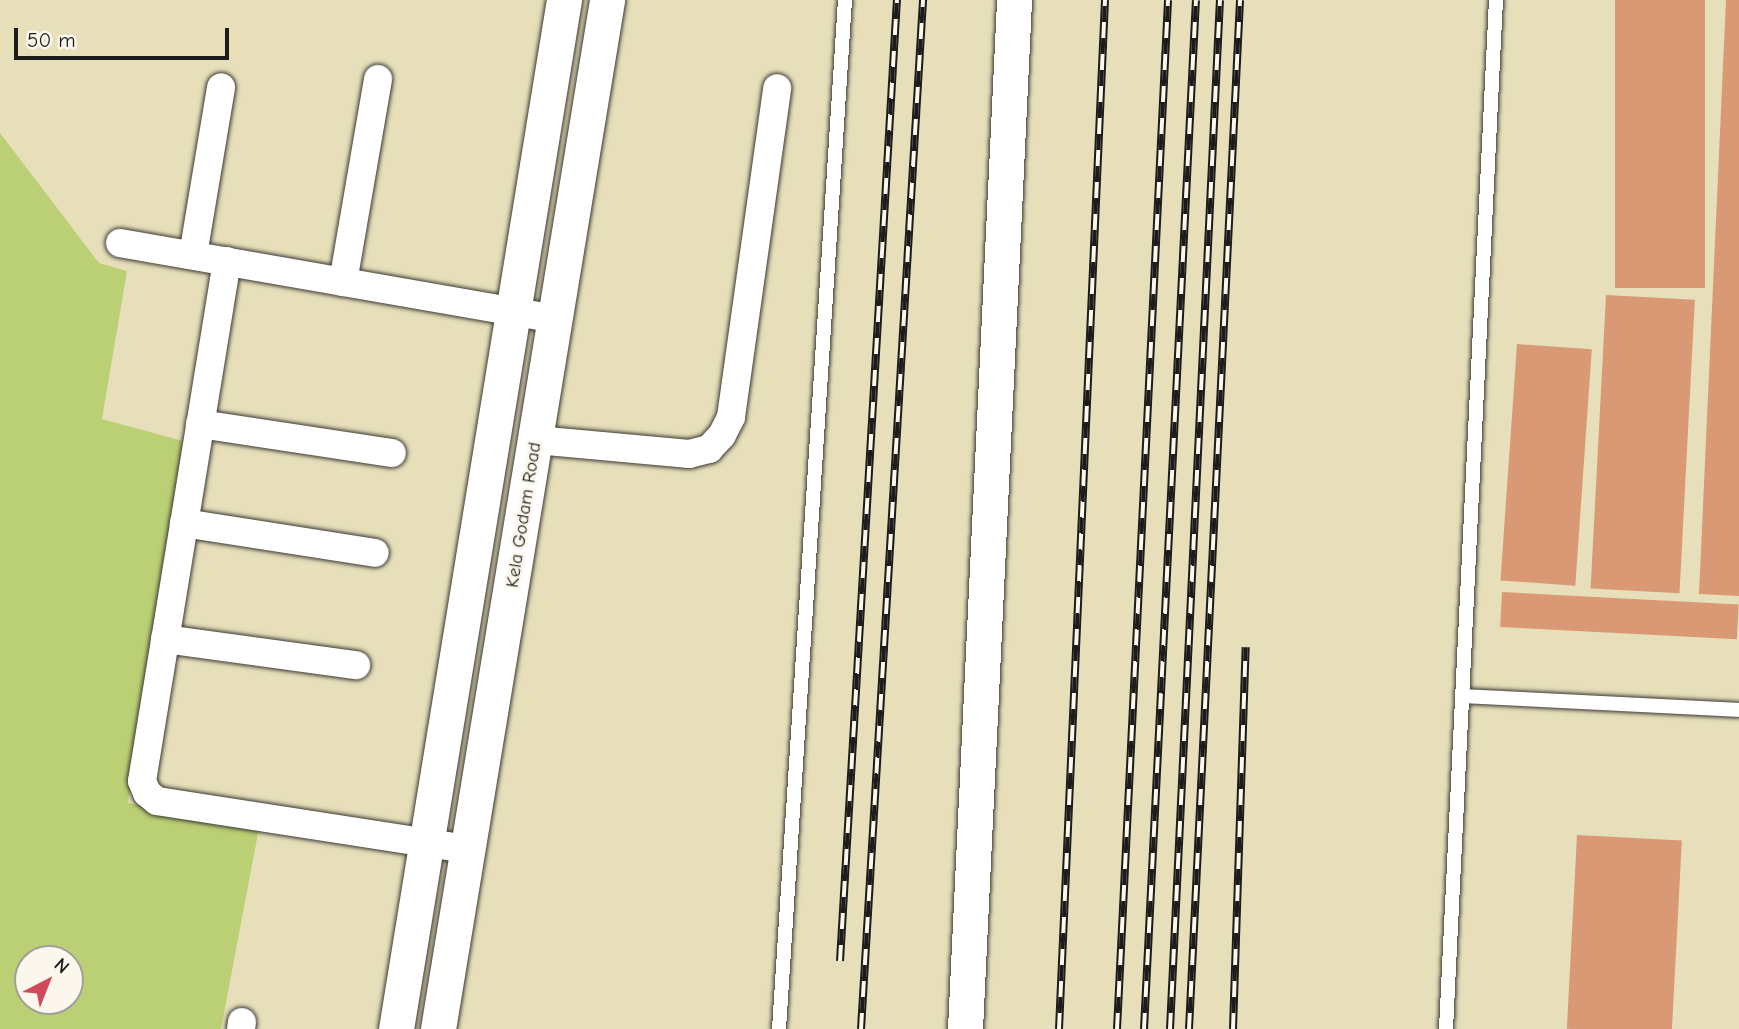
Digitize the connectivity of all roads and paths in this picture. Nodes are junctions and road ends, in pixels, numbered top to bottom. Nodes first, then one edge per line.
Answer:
1 (564, 0) edge
2 (607, 0) edge
3 (845, 0) edge
4 (1014, 0) edge
5 (1496, 0) edge
6 (378, 79) dead end
7 (221, 87) dead end
8 (777, 88) dead end
9 (120, 243) dead end
10 (193, 255) junction
11 (227, 261) junction
12 (343, 282) junction
13 (515, 312) junction
14 (556, 319) junction
15 (200, 424) junction
16 (536, 440) junction
17 (392, 453) dead end
18 (184, 523) junction
19 (375, 553) dead end
20 (165, 639) junction
21 (356, 665) dead end
22 (1464, 696) junction
23 (1739, 710) edge
24 (427, 842) junction
25 (468, 849) junction
26 (396, 1029) edge
27 (438, 1029) edge
28 (779, 1029) edge
29 (965, 1029) edge
30 (1446, 1029) edge

1 - 13 street
2 - 14 street, Kela Godam Road
3 - 28 lane
4 - 29 street
5 - 22 lane
6 - 12 street
7 - 10 street
8 - 16 street
9 - 10 street
10 - 11 street
11 - 12 street
11 - 15 street
12 - 13 street
13 - 14 street
13 - 24 street
14 - 16 street, Kela Godam Road
15 - 17 street
15 - 18 street
16 - 25 street, Kela Godam Road
18 - 19 street
18 - 20 street
20 - 21 street
20 - 24 street
22 - 23 lane
22 - 30 lane
24 - 25 street
24 - 26 street
25 - 27 street, Kela Godam Road

